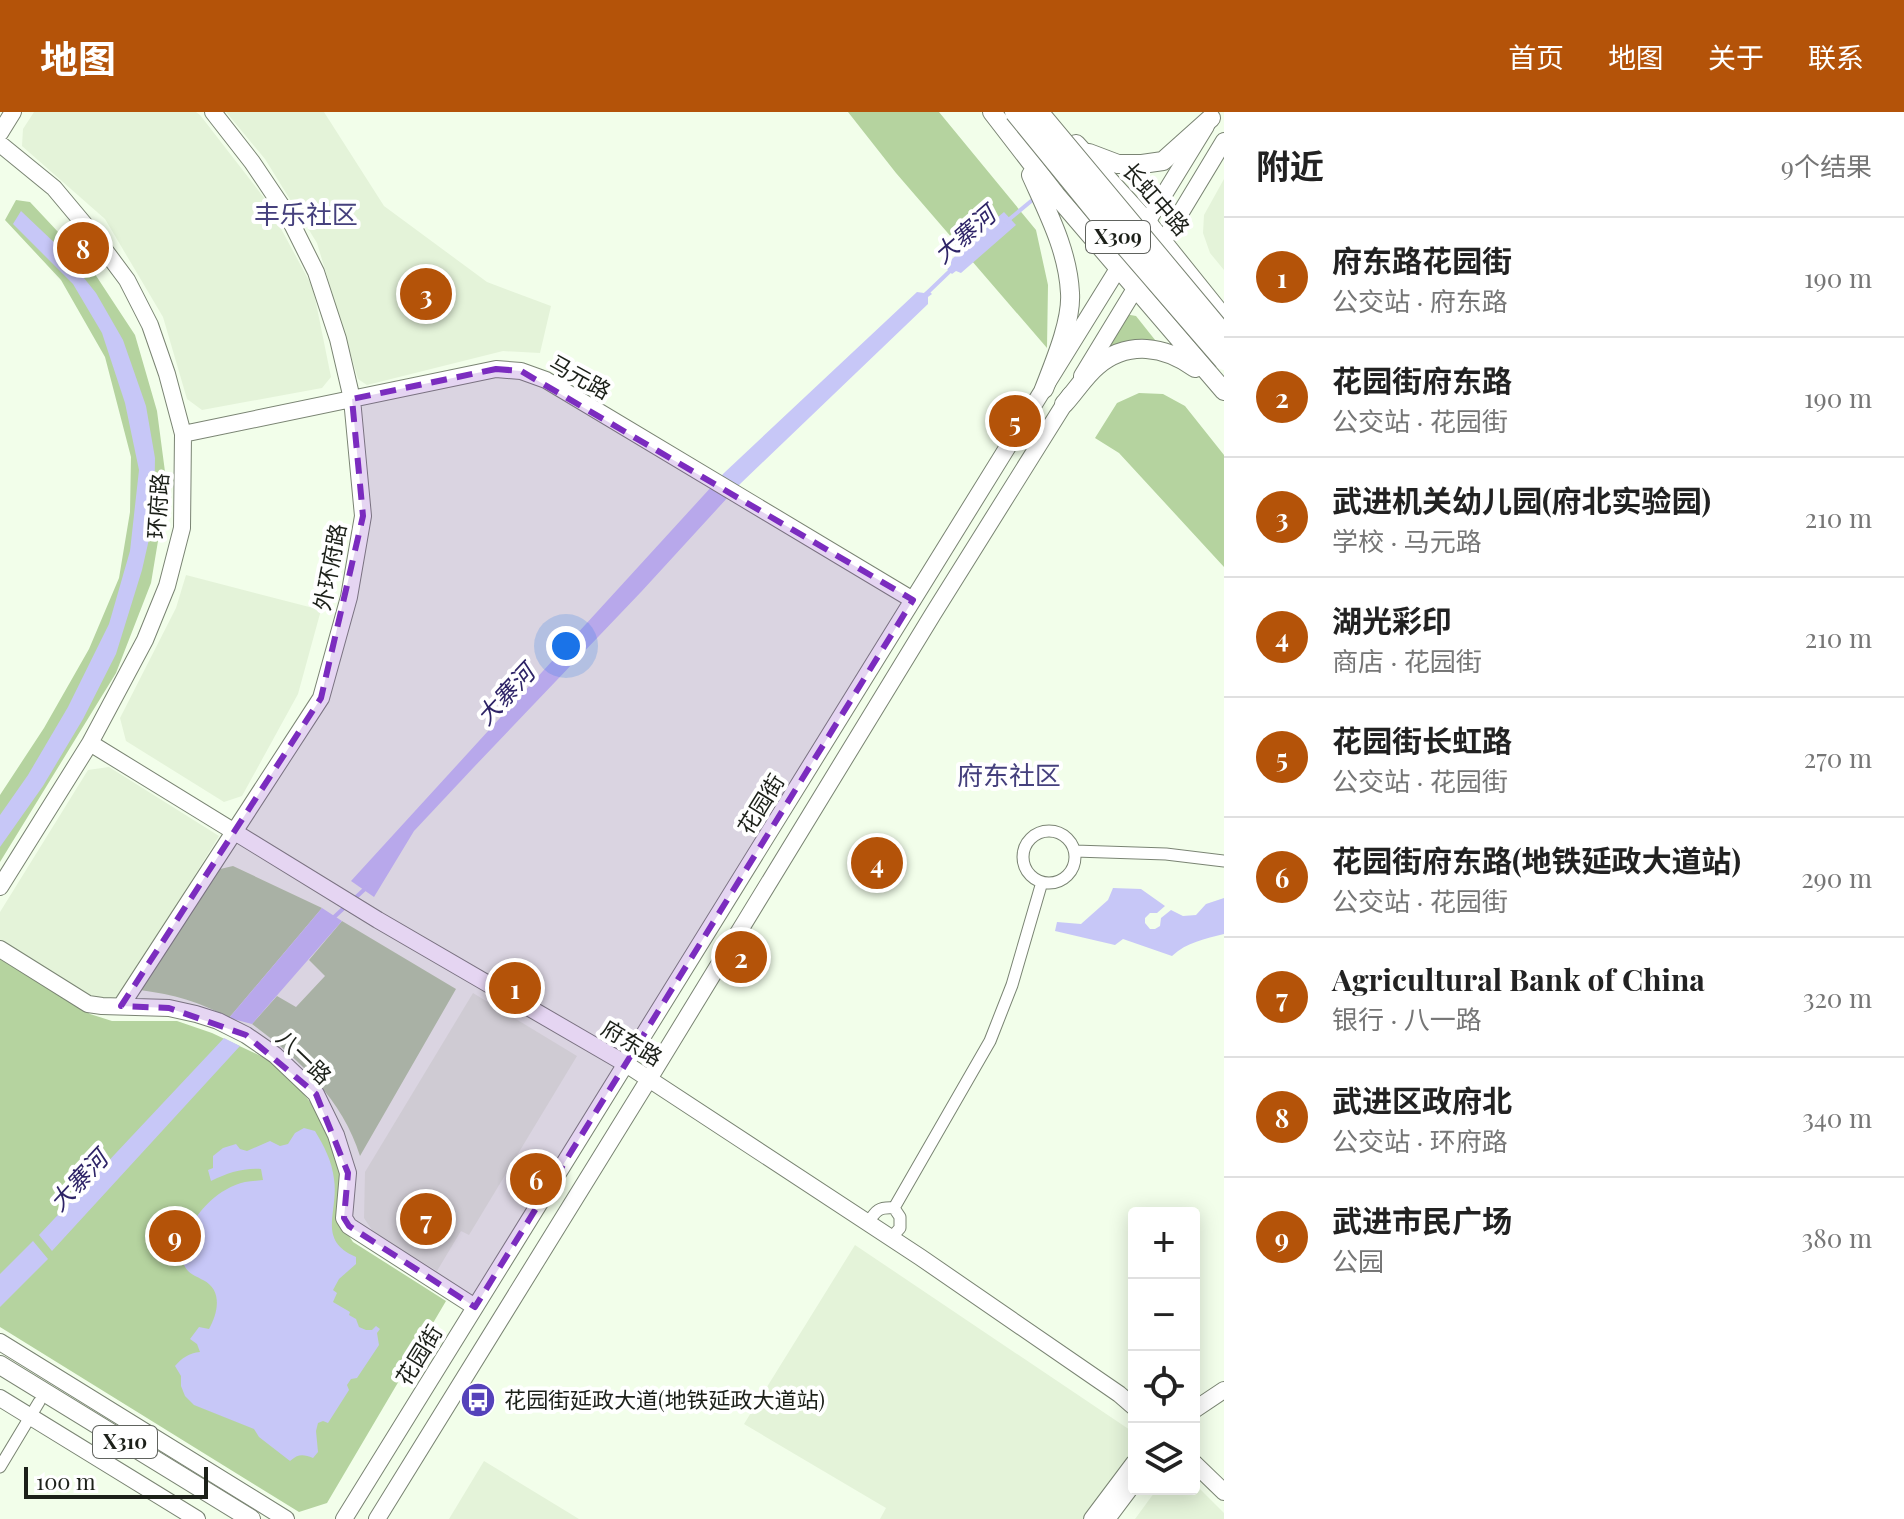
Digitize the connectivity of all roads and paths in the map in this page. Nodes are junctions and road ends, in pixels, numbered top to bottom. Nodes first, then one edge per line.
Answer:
1 (13, 112) edge
2 (213, 112) edge
3 (991, 112) edge
4 (1015, 112) edge
5 (1038, 112) edge
6 (1050, 112) edge
7 (1213, 115) edge
8 (0, 133) edge
9 (1224, 141) edge
10 (0, 144) edge
11 (1092, 157) junction
12 (1051, 200) junction
13 (1147, 222) junction
14 (1163, 242) junction
15 (1118, 269) junction
16 (1135, 288) junction
17 (1203, 293) junction
18 (1224, 318) edge
19 (1166, 325) junction
20 (1224, 335) edge
21 (1224, 360) edge
22 (1044, 389) junction
23 (1221, 389) edge
24 (352, 399) junction
25 (1064, 404) junction
26 (183, 434) junction
27 (913, 600) junction
28 (90, 743) junction
29 (235, 831) junction
30 (1075, 851) junction
31 (1224, 861) edge
32 (1042, 882) junction
33 (0, 887) edge
34 (0, 949) edge
35 (121, 1006) junction
36 (626, 1064) junction
37 (649, 1079) junction
38 (894, 1208) junction
39 (868, 1223) junction
40 (891, 1238) junction
41 (475, 1307) junction
42 (0, 1342) edge
43 (0, 1365) edge
44 (0, 1377) edge
45 (1224, 1390) edge
46 (0, 1398) edge
47 (1128, 1402) edge
48 (1200, 1406) edge
49 (35, 1410) junction
50 (0, 1467) edge
51 (1200, 1469) edge
52 (1128, 1471) edge
53 (1128, 1491) edge
54 (1224, 1492) edge
55 (197, 1519) edge
56 (228, 1519) edge
57 (251, 1519) edge
58 (286, 1519) edge
59 (344, 1519) edge
60 (377, 1519) edge
61 (1092, 1519) edge
62 (1107, 1519) edge

1 - 8 street
2 - 24 street, 外环府路
3 - 12 main road
4 - 21 highway, X309, bridge
5 - 20 highway, X309, bridge
6 - 11 main road
7 - 11 main road
7 - 13 street, 花园街
9 - 14 street
10 - 26 street, 环府路
11 - 13 main road, 长虹中路
12 - 15 main road
12 - 22 main road
13 - 14 main road, 长虹中路
13 - 15 street, 花园街
14 - 16 street
14 - 17 main road, 长虹中路
15 - 16 main road
15 - 22 street, 花园街
16 - 19 main road
16 - 25 street
17 - 18 main road, 长虹中路
17 - 19 main road
19 - 23 main road
22 - 27 street, 花园街
23 - 25 main road
24 - 26 street, 马元路
24 - 27 street, 马元路
24 - 29 street, 外环府路
25 - 37 street
26 - 28 street, 环府路
27 - 36 street, 花园街
28 - 29 street, 府东路
28 - 33 street, 环府路
29 - 35 street, 外环府路
29 - 36 street, 府东路
30 - 31 street
30 - 32 street
30 - 32 street
32 - 38 street
34 - 35 street, 八一路
35 - 41 street, 八一路
36 - 37 street, 府东路
36 - 41 street, 花园街
37 - 39 street, 府东路
37 - 60 street
38 - 39 street
38 - 40 street
39 - 40 street, 府东路
40 - 47 street, 府东路
41 - 59 street, 花园街
42 - 58 street
43 - 57 main road, X310
44 - 49 main road, X310
45 - 48 street
46 - 49 street
49 - 50 street
49 - 55 street
49 - 56 main road, X310
51 - 54 street
52 - 61 street
53 - 62 street

